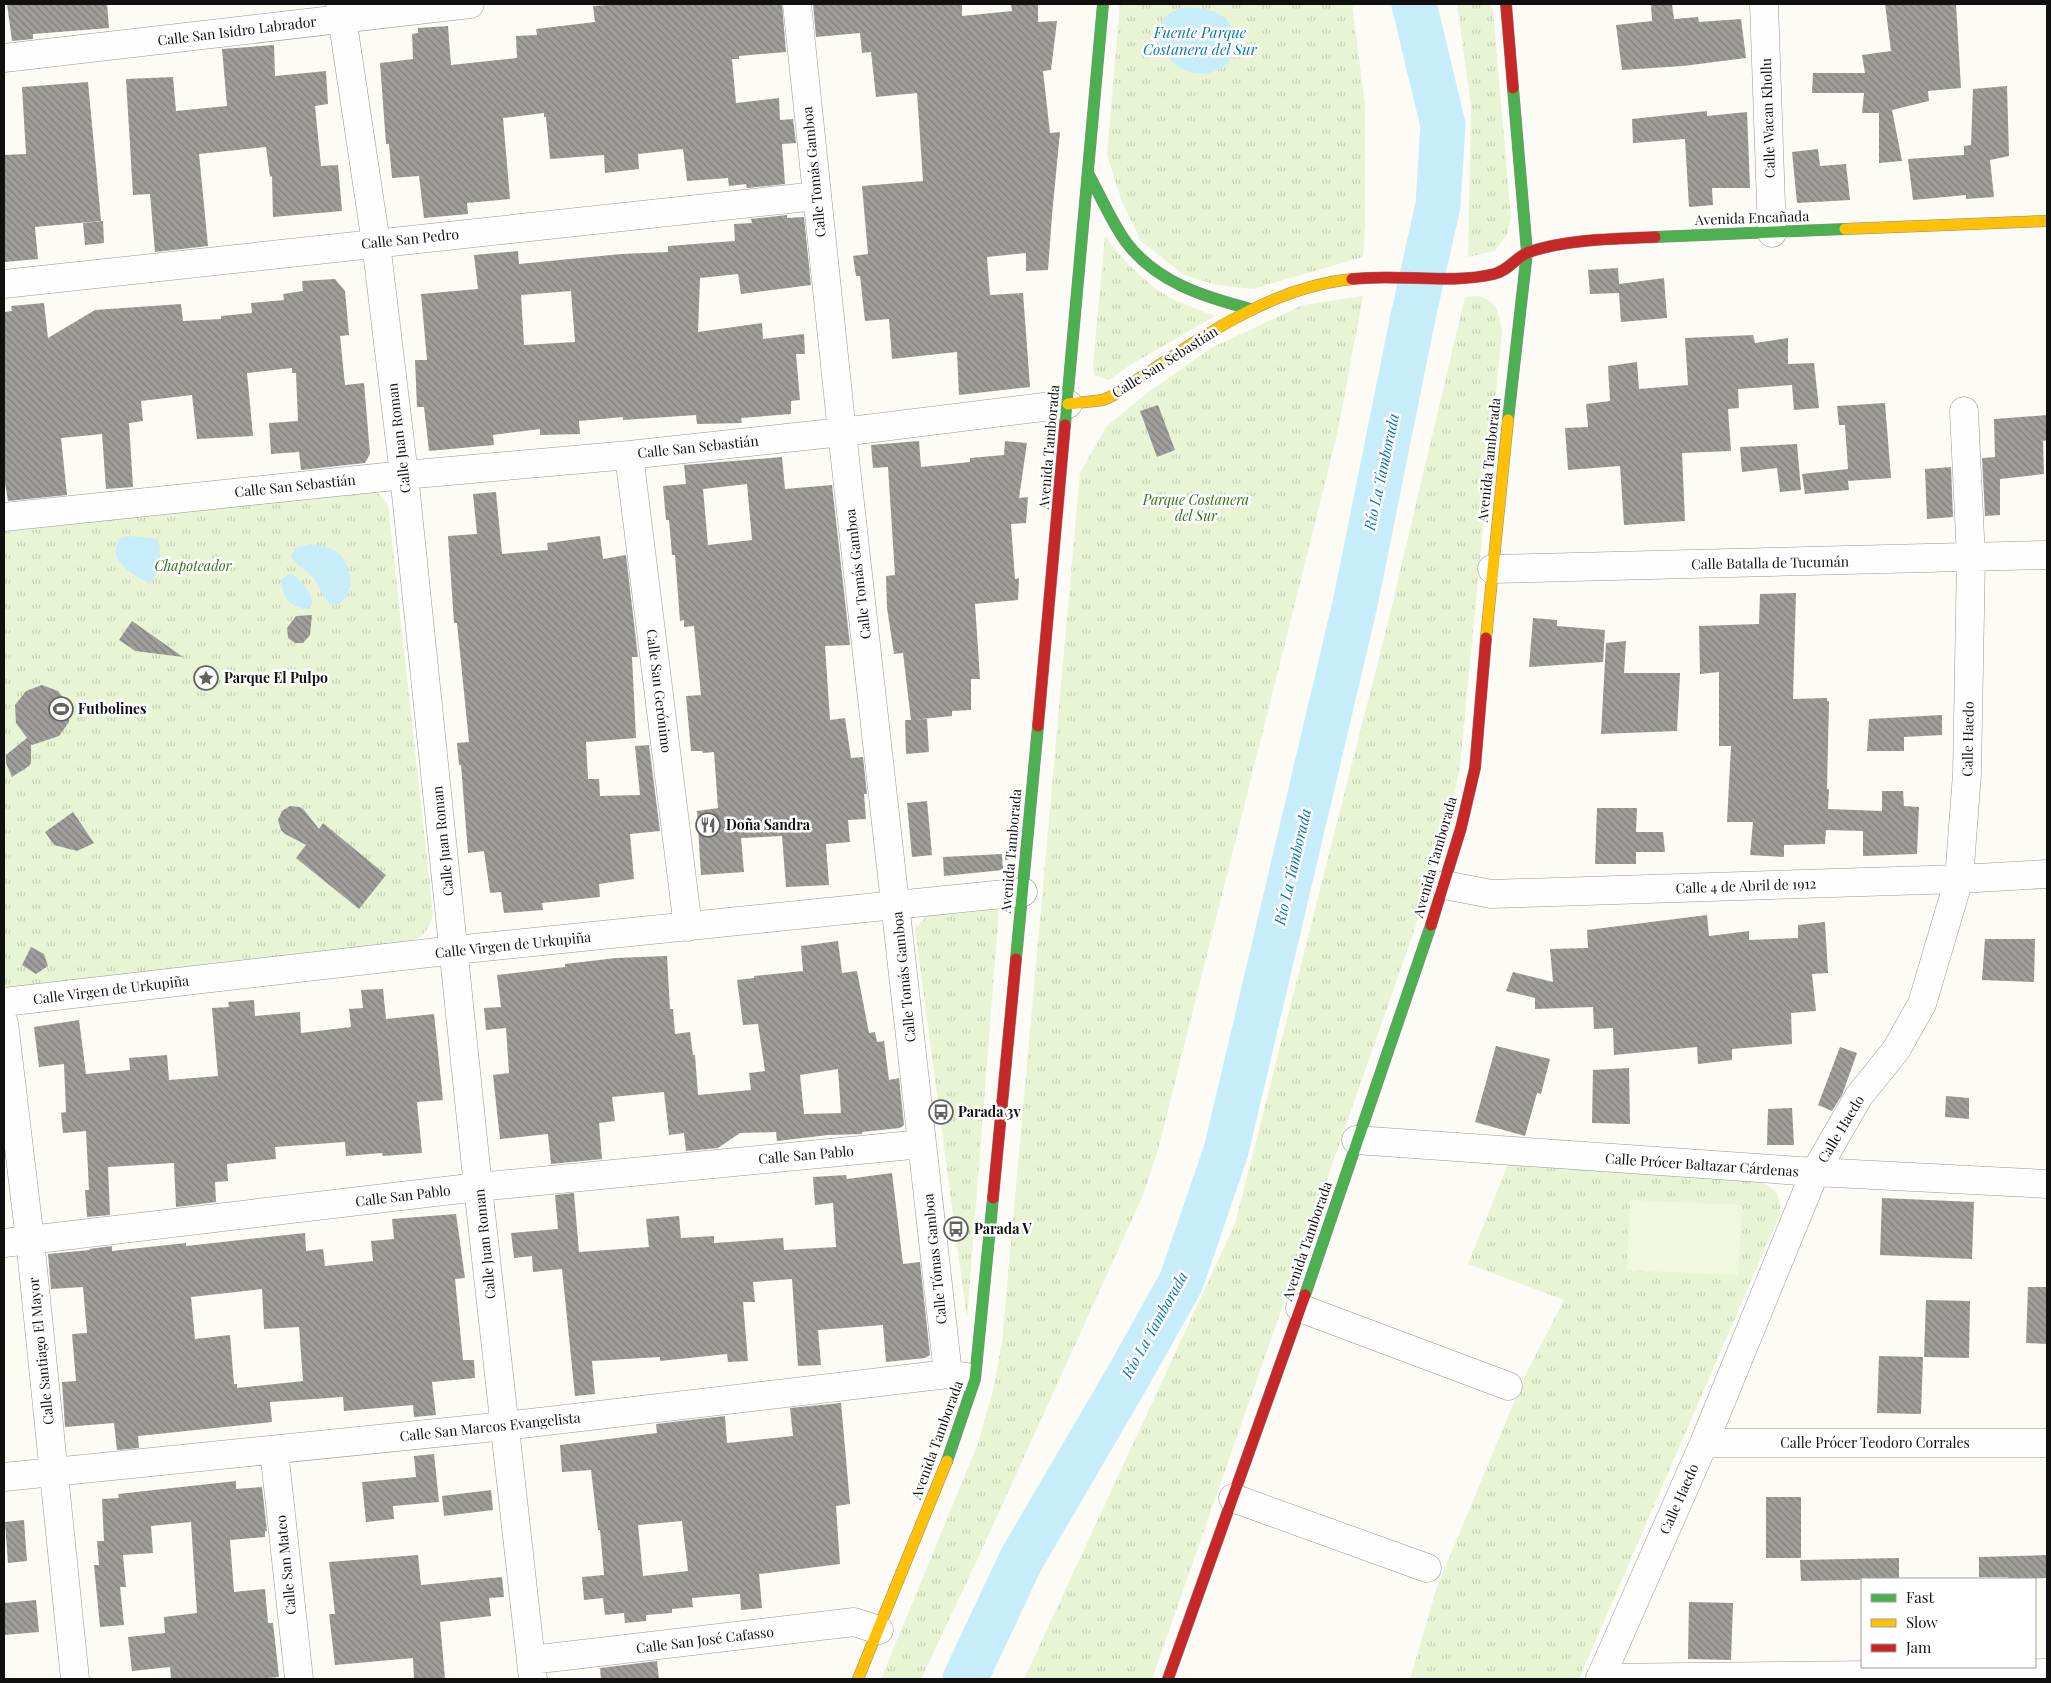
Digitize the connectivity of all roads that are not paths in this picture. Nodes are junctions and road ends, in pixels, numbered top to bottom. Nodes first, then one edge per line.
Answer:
1 (470, 4) edge
2 (797, 4) edge
3 (1103, 4) edge
4 (1506, 4) edge
5 (1764, 4) edge
6 (341, 12) edge
7 (4, 58) edge
8 (1089, 176) junction
9 (817, 196) junction
10 (2047, 221) edge
11 (1772, 233) junction
12 (376, 243) junction
13 (1528, 252) junction
14 (1363, 278) joint
15 (4, 284) edge
16 (1251, 309) junction
17 (1068, 404) junction
18 (1964, 411) dead end
19 (842, 432) junction
20 (629, 455) junction
21 (404, 475) junction
22 (4, 517) edge
23 (2047, 555) edge
24 (1971, 558) junction
25 (1492, 569) junction
26 (2047, 874) edge
27 (1959, 879) junction
28 (1445, 885) junction
29 (1023, 892) junction
30 (896, 906) junction
31 (688, 927) junction
32 (455, 950) junction
33 (4, 1002) edge
34 (4, 1023) edge
35 (1356, 1140) junction
36 (922, 1144) junction
37 (1815, 1172) junction
38 (2047, 1184) edge
39 (478, 1187) junction
40 (17, 1241) edge
41 (1300, 1308) junction
42 (948, 1374) junction
43 (975, 1379) junction
44 (1508, 1386) dead end
45 (505, 1426) junction
46 (1704, 1443) junction
47 (2047, 1443) edge
48 (274, 1450) junction
49 (53, 1471) junction
50 (4, 1477) edge
51 (1233, 1498) junction
52 (1427, 1568) dead end
53 (878, 1630) junction
54 (532, 1670) edge
55 (2047, 1673) edge
56 (1600, 1678) edge
57 (75, 1679) edge
58 (299, 1679) edge
59 (858, 1679) edge
60 (1168, 1679) edge

1 - 6 street, Calle San Isidro Labrador
2 - 9 street, Calle Tomás Gamboa
3 - 8 main road, Avenida Tamborada
4 - 13 main road, Avenida Tamborada
5 - 11 street, Calle Wacan Khollu
6 - 7 street, Calle San Isidro Labrador
6 - 12 street, Calle Juan Roman
8 - 16 main road
8 - 17 main road, Avenida Tamborada
9 - 12 street, Calle San Pedro
9 - 19 street, Calle Tomás Gamboa
10 - 11 main road, Avenida Encañada
11 - 13 main road, Avenida Encañada
12 - 15 street, Calle San Pedro
12 - 21 street, Calle Juan Roman
13 - 14 main road, Avenida Encañada
13 - 25 main road, Avenida Tamborada
14 - 16 main road, Calle San Sebastián
16 - 17 main road, Calle San Sebastián
17 - 19 street, Calle San Sebastián
17 - 29 main road, Avenida Tamborada
18 - 24 street, Calle Haedo
19 - 20 street, Calle San Sebastián
19 - 30 street, Calle Tomás Gamboa
20 - 21 street, Calle San Sebastián
20 - 31 street, Calle San Gerónimo
21 - 22 street, Calle San Sebastián
21 - 32 street, Calle Juan Roman
23 - 24 street, Calle Batalla de Tucumán
24 - 25 street, Calle Batalla de Tucumán
24 - 27 street, Calle Haedo
25 - 28 main road, Avenida Tamborada
26 - 27 street, Calle 4 de Abril de 1912
27 - 28 street, Calle 4 de Abril de 1912
27 - 37 street, Calle Haedo
28 - 35 main road, Avenida Tamborada
29 - 30 street, Calle Virgen de Urkupiña
29 - 43 main road, Avenida Tamborada
30 - 31 street, Calle Virgen de Urkupiña
30 - 36 street, Calle Tomás Gamboa
31 - 32 street, Calle Virgen de Urkupiña
32 - 33 street, Calle Virgen de Urkupiña
32 - 39 street, Calle Juan Roman
34 - 40 street, Calle Santiago El Mayor
35 - 37 street, Calle Prócer Baltazar Cárdenas
35 - 41 main road, Avenida Tamborada
36 - 39 street, Calle San Pablo
36 - 42 street, Calle Tómas Gamboa
37 - 38 street, Calle Prócer Baltazar Cárdenas
37 - 46 street, Calle Haedo
39 - 40 street, Calle San Pablo
39 - 45 street, Calle Juan Roman
40 - 49 street, Calle Santiago El Mayor
41 - 44 street
41 - 51 main road, Avenida Tamborada
42 - 43 street, Calle San Marcos Evangelista
42 - 45 street, Calle San Marcos Evangelista
43 - 53 main road, Avenida Tamborada
45 - 48 street, Calle San Marcos Evangelista
45 - 54 street, Calle Juan Roman
46 - 47 street, Calle Prócer Teodoro Corrales
46 - 56 street, Calle Haedo
48 - 49 street, Calle San Marcos Evangelista
48 - 58 street, Calle San Mateo
49 - 50 street, Calle San Marcos Evangelista
49 - 57 street, Calle Santiago El Mayor
51 - 52 street
51 - 60 main road, Avenida Tamborada
53 - 54 street, Calle San José Cafasso
53 - 59 main road, Avenida Tamborada
55 - 56 street

